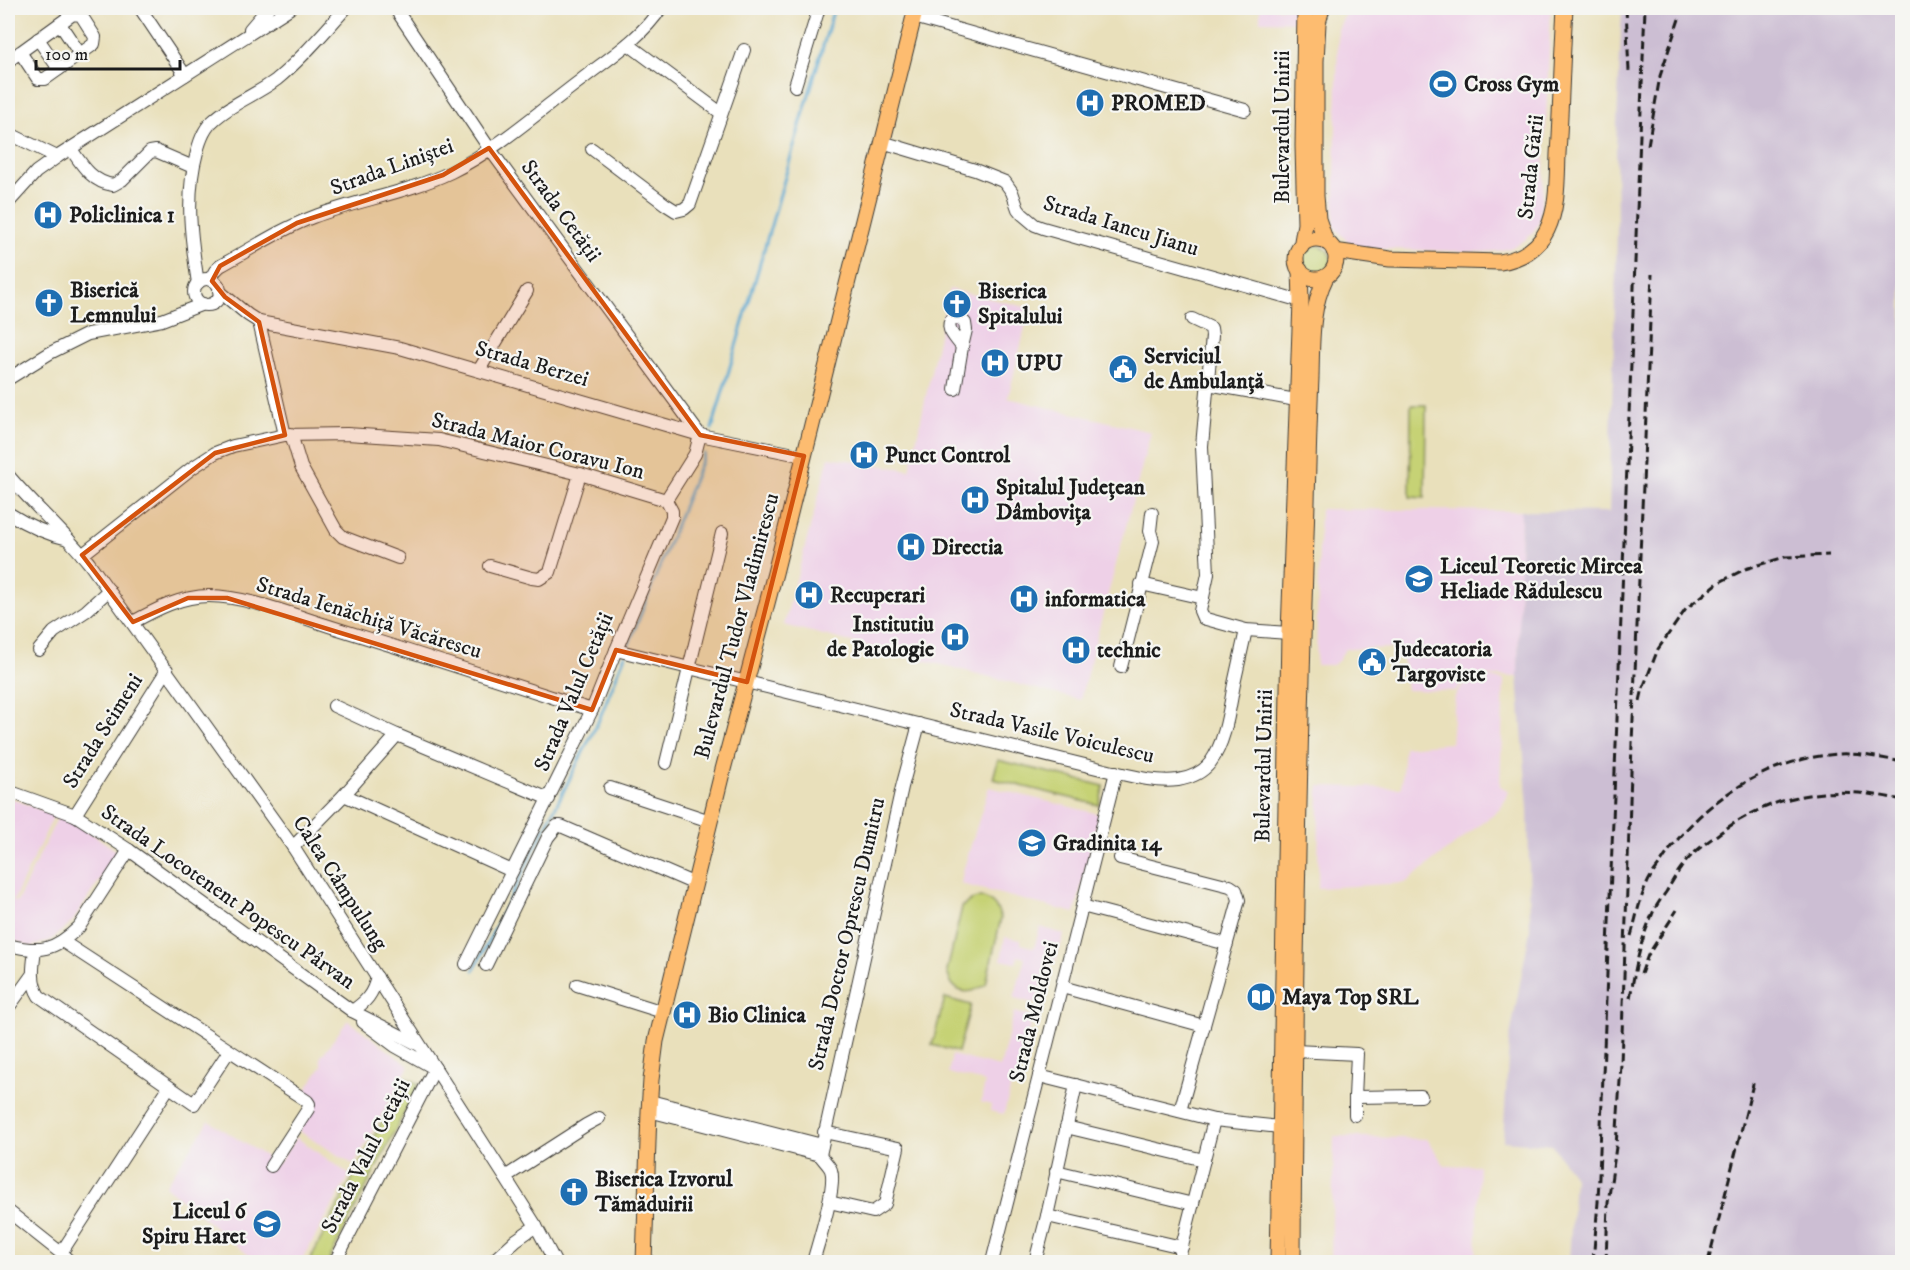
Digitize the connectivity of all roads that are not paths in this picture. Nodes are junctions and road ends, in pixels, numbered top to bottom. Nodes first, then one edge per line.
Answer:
1 (140, 8) edge
2 (268, 8) edge
3 (290, 8) edge
4 (346, 8) edge
5 (395, 8) edge
6 (661, 8) edge
7 (819, 8) edge
8 (1305, 8) edge
9 (1322, 8) edge
10 (1565, 8) edge
11 (915, 12) edge
12 (60, 24) junction
13 (246, 35) junction
14 (38, 39) junction
15 (628, 44) junction
16 (744, 50) dead end
17 (20, 52) junction
18 (80, 54) junction
19 (8, 62) edge
20 (59, 69) junction
21 (185, 75) junction
22 (795, 86) dead end
23 (1245, 110) dead end
24 (721, 113) junction
25 (8, 133) edge
26 (882, 142) junction
27 (71, 148) junction
28 (489, 148) junction
29 (592, 149) dead end
30 (57, 157) junction
31 (193, 167) junction
32 (8, 203) edge
33 (1301, 247) junction
34 (1330, 247) junction
35 (1387, 259) junction
36 (1300, 270) junction
37 (1330, 272) junction
38 (202, 283) junction
39 (527, 291) dead end
40 (212, 299) junction
41 (1301, 301) junction
42 (177, 314) junction
43 (253, 319) junction
44 (1192, 319) dead end
45 (962, 347) dead end
46 (479, 370) junction
47 (8, 379) edge
48 (1208, 384) junction
49 (955, 389) dead end
50 (1303, 400) junction
51 (288, 435) junction
52 (700, 435) junction
53 (804, 456) junction
54 (580, 474) junction
55 (8, 475) edge
56 (666, 500) junction
57 (8, 513) edge
58 (1152, 513) dead end
59 (722, 533) dead end
60 (69, 540) junction
61 (82, 555) junction
62 (398, 558) dead end
63 (490, 566) dead end
64 (1141, 584) junction
65 (109, 590) junction
66 (1203, 598) junction
67 (133, 622) junction
68 (1246, 630) junction
69 (1296, 634) junction
70 (39, 650) dead end
71 (616, 650) junction
72 (1121, 667) dead end
73 (688, 668) junction
74 (167, 670) junction
75 (747, 682) junction
76 (334, 706) dead end
77 (592, 710) junction
78 (920, 724) junction
79 (397, 735) junction
80 (666, 763) dead end
81 (1116, 772) junction
82 (610, 788) dead end
83 (8, 791) edge
84 (344, 795) junction
85 (549, 799) junction
86 (75, 815) junction
87 (710, 820) junction
88 (293, 847) junction
89 (129, 850) junction
90 (1120, 858) dead end
91 (512, 871) junction
92 (694, 884) junction
93 (1082, 906) junction
94 (62, 941) junction
95 (1227, 944) junction
96 (8, 945) edge
97 (35, 950) junction
98 (466, 964) dead end
99 (486, 965) dead end
100 (32, 975) junction
101 (376, 977) junction
102 (577, 985) dead end
103 (1062, 987) junction
104 (8, 1006) edge
105 (352, 1011) junction
106 (663, 1012) junction
107 (1204, 1026) junction
108 (420, 1045) junction
109 (229, 1051) junction
110 (1288, 1051) junction
111 (435, 1068) junction
112 (1039, 1076) junction
113 (1076, 1085) junction
114 (169, 1087) junction
115 (1421, 1096) dead end
116 (1355, 1097) junction
117 (649, 1106) junction
118 (1180, 1111) junction
119 (1355, 1115) dead end
120 (599, 1118) dead end
121 (1214, 1120) junction
122 (1066, 1127) junction
123 (1287, 1127) junction
124 (824, 1132) junction
125 (821, 1150) junction
126 (1204, 1160) junction
127 (271, 1166) dead end
128 (1056, 1171) junction
129 (505, 1176) junction
130 (829, 1202) junction
131 (1193, 1204) junction
132 (8, 1211) edge
133 (1047, 1216) junction
134 (536, 1226) junction
135 (1182, 1247) junction
136 (65, 1258) edge
137 (335, 1263) edge
138 (492, 1263) edge
139 (555, 1263) edge
140 (644, 1263) edge
141 (813, 1263) edge
142 (992, 1263) edge
143 (1035, 1263) edge
144 (1178, 1263) edge
145 (1278, 1263) edge
146 (1293, 1263) edge

1 - 21 street
2 - 13 street
3 - 13 street
4 - 31 street
5 - 28 street, Strada Cetății
6 - 15 street, Strada Liniștei
7 - 22 street
8 - 33 main road, Bulevardul Unirii
9 - 34 main road, Bulevardul Unirii
10 - 35 main road, Strada Gării
11 - 23 street
11 - 26 main road, Bulevardul Tudor Vladimirescu
12 - 14 street
12 - 18 street
12 - 18 street
13 - 21 street
14 - 17 street
14 - 20 street
15 - 24 street
15 - 28 street, Strada Liniștei
16 - 24 street
17 - 19 street
17 - 20 street
18 - 20 street
21 - 27 street
24 - 29 street
25 - 30 street
26 - 41 street, Strada Iancu Jianu
26 - 53 main road, Bulevardul Tudor Vladimirescu
27 - 30 street
27 - 31 street
28 - 38 street, Strada Liniștei
28 - 52 street, Strada Cetății
30 - 32 street
31 - 38 street
33 - 34 main road
33 - 36 main road
34 - 35 main road, Strada Gării
34 - 37 main road
35 - 37 main road, Strada Gării
36 - 37 main road
36 - 41 main road, Bulevardul Unirii
37 - 50 main road, Bulevardul Unirii
38 - 40 street
38 - 40 street
38 - 42 street
39 - 46 street
40 - 42 street
40 - 43 street, Strada Berzei
41 - 50 main road, Bulevardul Unirii
42 - 47 street
43 - 46 street, Strada Berzei
43 - 51 street
44 - 48 street
45 - 49 street
46 - 52 street, Strada Berzei
48 - 50 street
48 - 66 street
50 - 69 main road, Bulevardul Unirii
51 - 54 street, Strada Maior Coravu Ion
51 - 61 street, Strada Maior Coravu Ion
51 - 62 street
52 - 53 street, Strada Berzei
52 - 56 street
53 - 75 main road, Bulevardul Tudor Vladimirescu
54 - 56 street, Strada Maior Coravu Ion
54 - 63 street
55 - 60 street, Calea Câmpulung
56 - 71 street, Strada Valul Cetății
57 - 60 street
58 - 64 street
59 - 73 street
60 - 61 street, Calea Câmpulung
61 - 65 street, Calea Câmpulung
64 - 66 street
64 - 72 street
65 - 67 street, Calea Câmpulung
65 - 70 street
66 - 68 street
67 - 74 street, Calea Câmpulung
67 - 77 street, Strada Ienăchiță Văcărescu
68 - 69 street
68 - 81 street, Strada Vasile Voiculescu
69 - 110 main road, Bulevardul Unirii
71 - 73 street, Strada Vasile Voiculescu
71 - 77 street, Strada Valul Cetății
73 - 75 street, Strada Vasile Voiculescu
73 - 80 street
74 - 86 street, Strada Seimeni
74 - 88 street, Calea Câmpulung
75 - 78 street, Strada Vasile Voiculescu
75 - 87 main road, Bulevardul Tudor Vladimirescu
76 - 79 street
77 - 85 street, Strada Valul Cetății
78 - 81 street, Strada Vasile Voiculescu
78 - 124 street, Strada Doctor Oprescu Dumitru
79 - 84 street
79 - 85 street
81 - 93 street, Strada Moldovei
82 - 87 street
83 - 86 street, Strada Locotenent Popescu Pârvan
84 - 88 street
84 - 91 street
85 - 91 street, Strada Valul Cetății
86 - 89 street, Strada Locotenent Popescu Pârvan
87 - 92 main road, Bulevardul Tudor Vladimirescu
88 - 101 street, Calea Câmpulung
89 - 94 street
89 - 105 street, Strada Locotenent Popescu Pârvan
90 - 95 street
91 - 98 street, Strada Valul Cetății
92 - 99 street
92 - 106 main road, Bulevardul Tudor Vladimirescu
93 - 95 street
93 - 103 street, Strada Moldovei
94 - 97 street
94 - 109 street
95 - 107 street
96 - 97 street
97 - 100 street
100 - 104 street
100 - 114 street
101 - 105 street
101 - 108 street, Calea Câmpulung
102 - 106 street
103 - 107 street
103 - 112 street, Strada Moldovei
105 - 108 street, Strada Locotenent Popescu Pârvan
105 - 111 street
106 - 117 main road, Bulevardul Tudor Vladimirescu
107 - 118 street
108 - 111 street, Calea Câmpulung
109 - 114 street
109 - 127 street
110 - 116 street
110 - 123 main road, Bulevardul Unirii
111 - 129 street, Calea Câmpulung
111 - 137 street, Strada Valul Cetății
112 - 113 street
112 - 142 street, Strada Moldovei
113 - 118 street
113 - 122 street
114 - 136 street
115 - 116 street
116 - 119 street
117 - 125 street
117 - 140 main road, Bulevardul Tudor Vladimirescu
118 - 121 street
120 - 129 street
121 - 123 street
121 - 126 street
122 - 126 street
122 - 128 street
123 - 145 main road, Bulevardul Unirii
123 - 146 main road, Bulevardul Unirii
124 - 125 street, Strada Doctor Oprescu Dumitru
124 - 130 street
125 - 130 street
126 - 131 street
128 - 131 street
128 - 133 street
129 - 134 street, Calea Câmpulung
130 - 141 street
131 - 135 street
132 - 136 street
133 - 135 street
133 - 143 street
134 - 138 street
134 - 139 street, Calea Câmpulung
135 - 144 street

